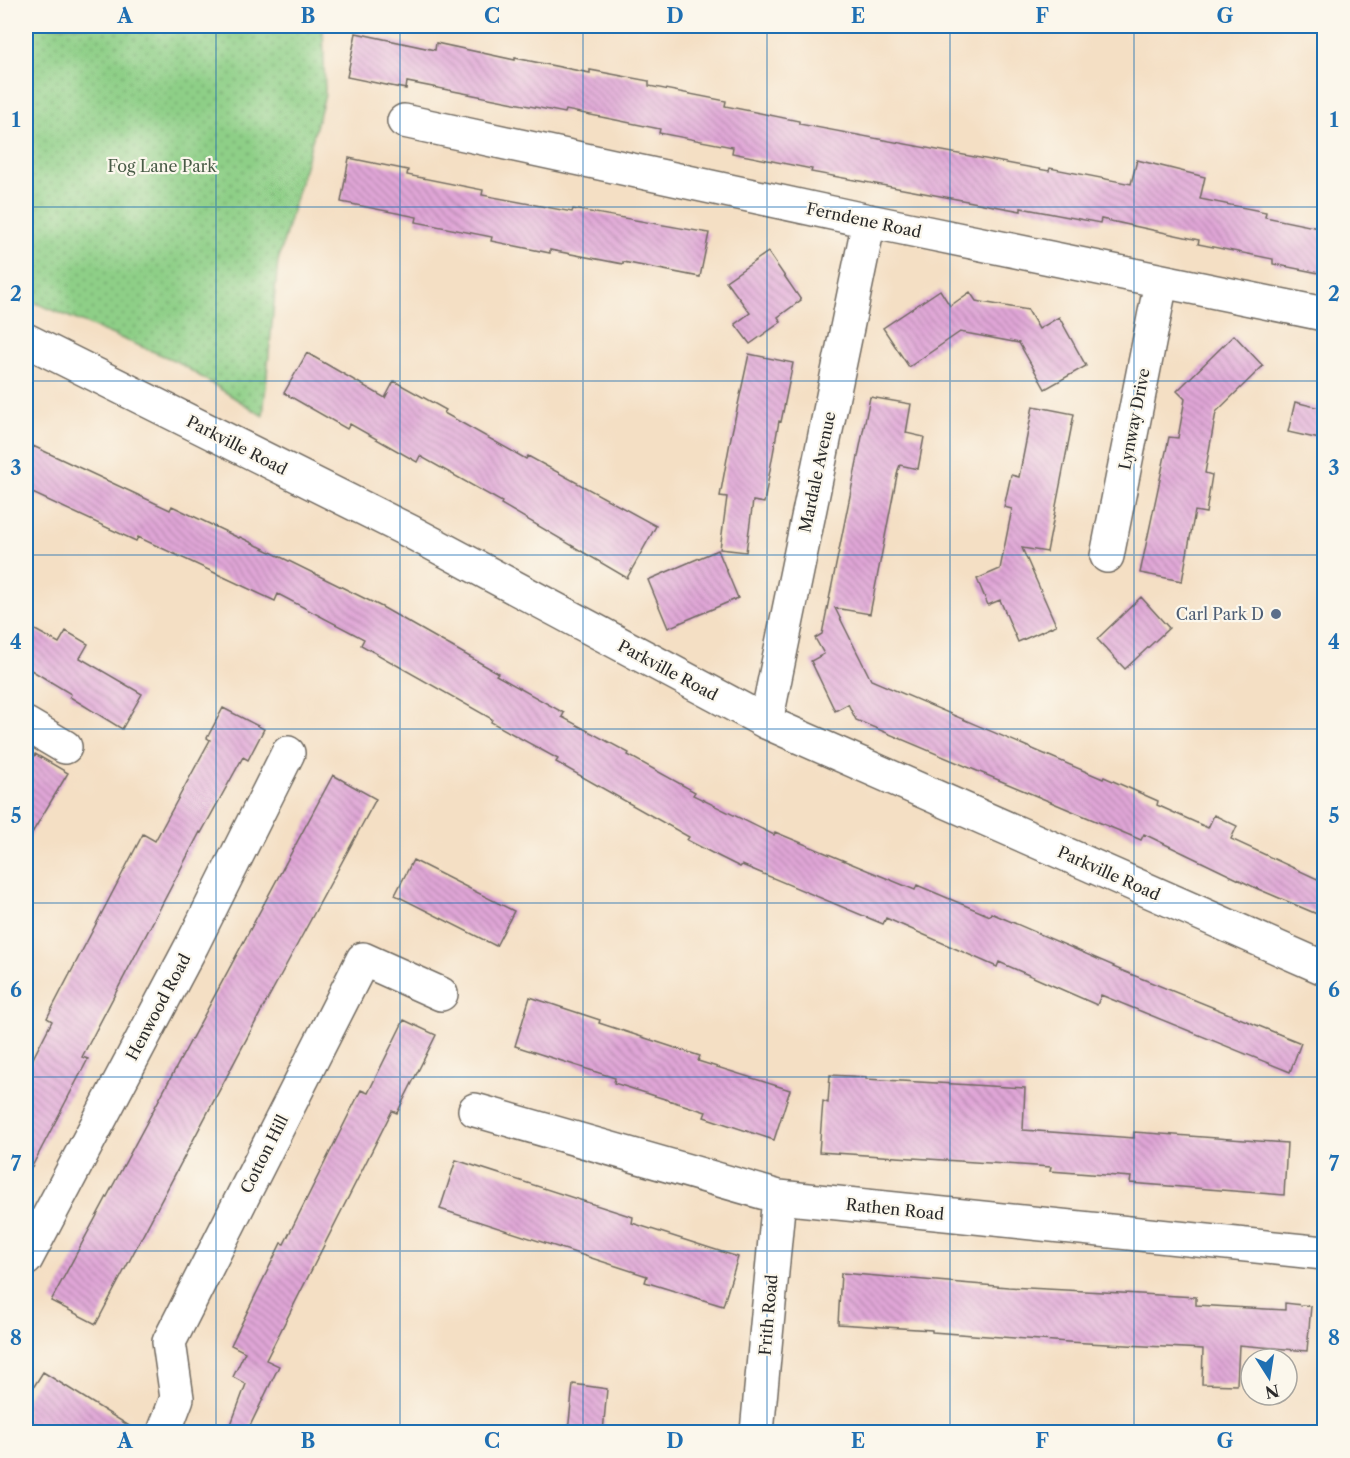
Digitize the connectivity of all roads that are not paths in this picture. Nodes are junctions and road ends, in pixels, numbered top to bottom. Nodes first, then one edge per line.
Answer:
1 (404, 121) dead end
2 (869, 221) junction
3 (1161, 282) junction
4 (1324, 314) edge
5 (26, 340) edge
6 (1107, 556) dead end
7 (766, 722) junction
8 (26, 724) edge
9 (65, 747) dead end
10 (288, 753) dead end
11 (1324, 968) edge
12 (441, 994) dead end
13 (475, 1110) dead end
14 (779, 1197) junction
15 (1324, 1253) edge
16 (26, 1258) edge
17 (164, 1432) edge
18 (757, 1432) edge

1 - 2 street, Ferndene Road
2 - 3 street, Ferndene Road
2 - 7 street, Mardale Avenue
3 - 4 street, Ferndene Road
3 - 6 street, Lynway Drive
5 - 7 street, Parkville Road
7 - 11 street, Parkville Road
8 - 9 street
10 - 16 street, Henwood Road
12 - 17 street, Cotton Hill
13 - 14 street, Rathen Road
14 - 15 street, Rathen Road
14 - 18 street, Frith Road

